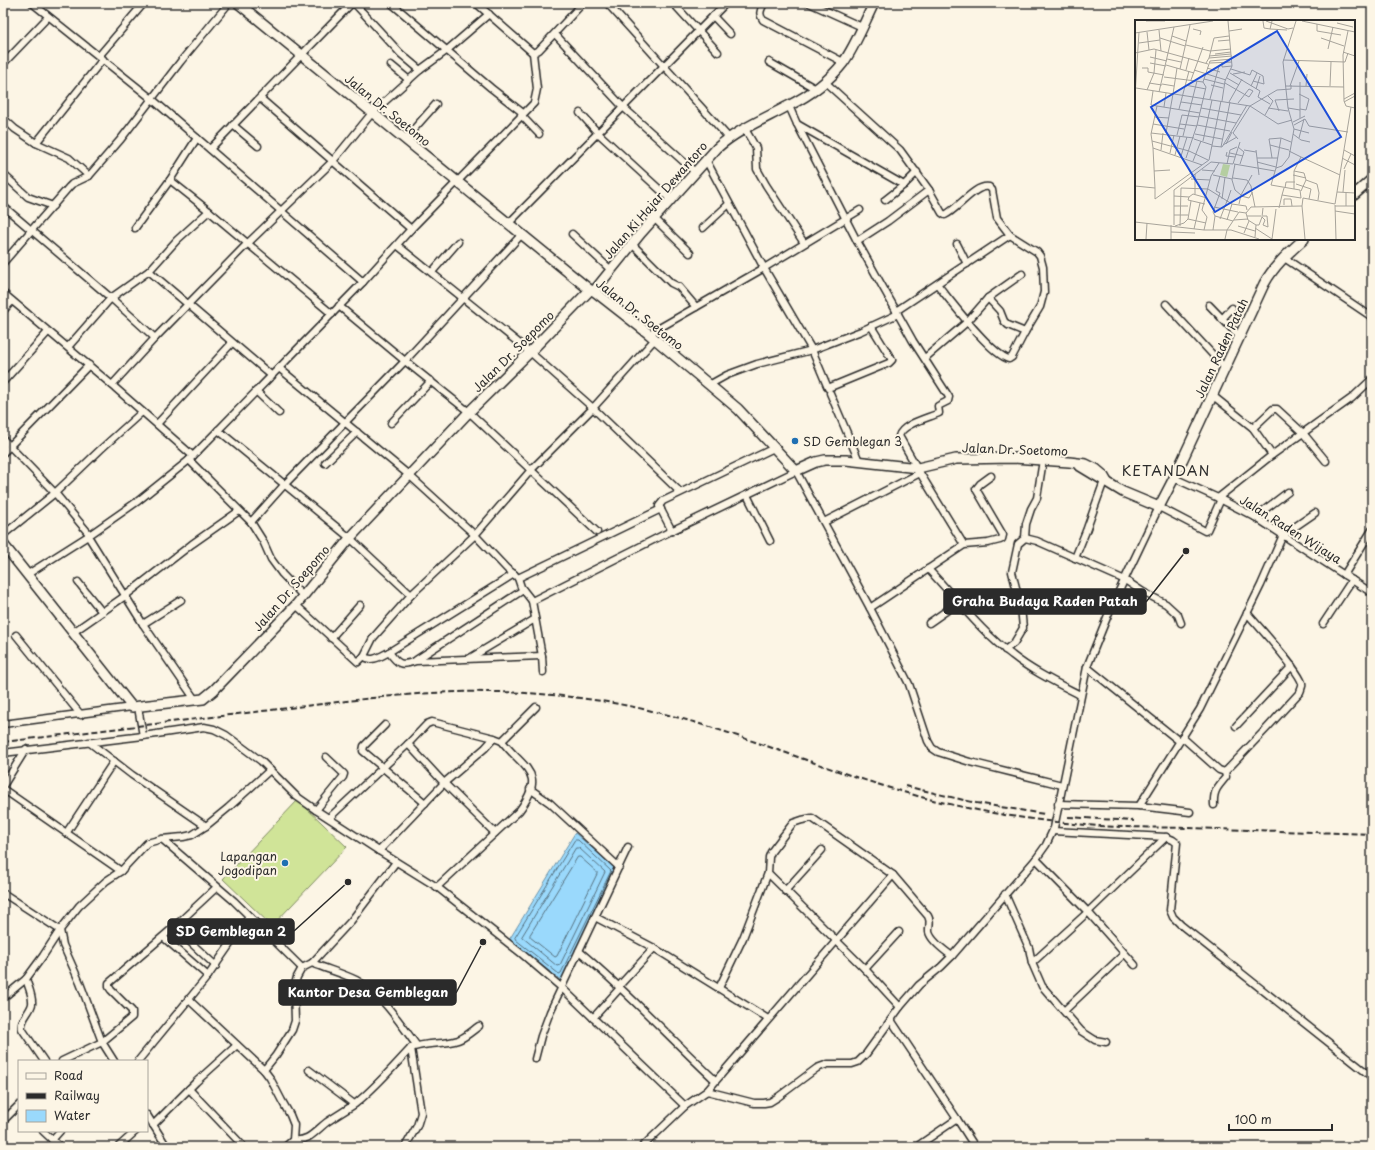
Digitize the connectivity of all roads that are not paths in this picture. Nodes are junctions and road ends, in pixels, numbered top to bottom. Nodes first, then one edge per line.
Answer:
1 (32, 3) edge
2 (144, 3) edge
3 (229, 3) edge
4 (238, 3) edge
5 (353, 3) edge
6 (391, 3) edge
7 (476, 3) edge
8 (584, 3) edge
9 (607, 3) edge
10 (673, 3) edge
11 (726, 3) edge
12 (764, 3) edge
13 (809, 3) edge
14 (873, 4) edge
15 (489, 14) junction
16 (713, 16) junction
17 (48, 17) junction
18 (862, 27) junction
19 (699, 31) junction
20 (555, 34) junction
21 (730, 34) dead end
22 (446, 50) junction
23 (718, 52) dead end
24 (3, 53) edge
25 (533, 53) junction
26 (303, 55) junction
27 (101, 58) junction
28 (5, 62) edge
29 (769, 62) dead end
30 (843, 62) junction
31 (391, 66) dead end
32 (664, 66) junction
33 (420, 70) junction
34 (409, 80) junction
35 (824, 81) junction
36 (816, 89) junction
37 (260, 98) junction
38 (152, 99) junction
39 (436, 104) dead end
40 (789, 106) junction
41 (623, 107) junction
42 (372, 113) junction
43 (580, 113) dead end
44 (522, 114) junction
45 (3, 118) edge
46 (797, 124) junction
47 (233, 125) junction
48 (745, 129) junction
49 (598, 133) junction
50 (540, 134) dead end
51 (197, 138) junction
52 (729, 138) junction
53 (405, 139) junction
54 (36, 143) junction
55 (258, 146) dead end
56 (210, 149) junction
57 (706, 160) junction
58 (333, 161) junction
59 (695, 172) junction
60 (917, 172) junction
61 (3, 174) edge
62 (89, 176) junction
63 (1372, 179) edge
64 (170, 180) junction
65 (457, 182) junction
66 (904, 185) junction
67 (929, 190) junction
68 (1355, 194) edge
69 (670, 199) junction
70 (885, 200) dead end
71 (729, 204) junction
72 (3, 206) edge
73 (53, 206) junction
74 (860, 210) dead end
75 (209, 211) junction
76 (281, 212) junction
77 (654, 218) junction
78 (845, 218) junction
79 (509, 223) junction
80 (135, 228) dead end
81 (703, 228) dead end
82 (411, 229) junction
83 (32, 230) junction
84 (522, 234) junction
85 (572, 234) dead end
86 (1010, 235) junction
87 (1303, 240) edge
88 (857, 241) junction
89 (458, 242) dead end
90 (248, 243) junction
91 (804, 243) junction
92 (632, 244) junction
93 (957, 244) dead end
94 (397, 245) junction
95 (690, 252) dead end
96 (1283, 257) junction
97 (3, 263) edge
98 (967, 264) junction
99 (764, 268) junction
100 (611, 270) junction
101 (149, 271) junction
102 (432, 272) junction
103 (1022, 274) dead end
104 (363, 282) junction
105 (937, 284) junction
106 (592, 290) junction
107 (3, 293) edge
108 (463, 297) junction
109 (111, 298) junction
110 (988, 298) junction
111 (12, 301) junction
112 (1166, 304) dead end
113 (188, 305) junction
114 (1209, 305) dead end
115 (339, 306) junction
116 (696, 307) junction
117 (1232, 308) dead end
118 (3, 311) edge
119 (897, 312) junction
120 (332, 314) junction
121 (1372, 317) edge
122 (1222, 319) junction
123 (967, 322) junction
124 (871, 326) junction
125 (48, 332) junction
126 (1025, 332) junction
127 (1239, 336) junction
128 (652, 337) junction
129 (155, 338) junction
130 (232, 342) junction
131 (68, 347) junction
132 (812, 350) junction
133 (530, 352) junction
134 (925, 358) junction
135 (405, 361) junction
136 (89, 365) junction
137 (279, 368) junction
138 (1225, 368) junction
139 (272, 376) junction
140 (1372, 379) edge
141 (431, 381) junction
142 (3, 382) edge
143 (112, 385) junction
144 (709, 385) junction
145 (256, 391) junction
146 (830, 393) dead end
147 (1212, 395) junction
148 (593, 408) junction
149 (142, 412) junction
150 (469, 412) junction
151 (279, 413) dead end
152 (345, 422) junction
153 (391, 423) dead end
154 (157, 424) junction
155 (1253, 428) junction
156 (218, 430) junction
157 (357, 432) junction
158 (1303, 433) junction
159 (3, 439) edge
160 (10, 446) junction
161 (774, 448) junction
162 (3, 453) edge
163 (1272, 455) junction
164 (191, 458) junction
165 (1043, 460) junction
166 (859, 461) junction
167 (1326, 461) dead end
168 (325, 463) dead end
169 (531, 470) junction
170 (796, 471) junction
171 (919, 471) junction
172 (410, 476) junction
173 (991, 476) dead end
174 (1174, 478) junction
175 (1106, 481) junction
176 (285, 484) junction
177 (680, 492) junction
178 (1288, 492) dead end
179 (55, 493) junction
180 (747, 494) junction
181 (1219, 499) junction
182 (1160, 507) junction
183 (661, 509) junction
184 (239, 511) junction
185 (1315, 513) dead end
186 (1255, 517) junction
187 (251, 522) junction
188 (824, 522) junction
189 (1372, 530) edge
190 (672, 531) junction
191 (598, 532) dead end
192 (3, 535) edge
193 (89, 535) junction
194 (476, 535) junction
195 (1283, 536) junction
196 (350, 538) junction
197 (1025, 538) junction
198 (770, 541) dead end
199 (3, 544) edge
200 (964, 545) junction
201 (1075, 558) junction
202 (928, 570) junction
203 (28, 574) junction
204 (1344, 575) junction
205 (516, 576) junction
206 (1125, 580) junction
207 (1352, 580) junction
208 (78, 582) dead end
209 (523, 590) junction
210 (1372, 593) edge
211 (412, 595) junction
212 (125, 596) junction
213 (303, 596) junction
214 (181, 600) dead end
215 (532, 601) junction
216 (959, 602) junction
217 (296, 604) junction
218 (360, 605) dead end
219 (870, 608) junction
220 (102, 612) junction
221 (1247, 613) junction
222 (536, 619) junction
223 (928, 623) dead end
224 (1182, 623) dead end
225 (143, 624) junction
226 (1323, 624) dead end
227 (72, 633) junction
228 (16, 635) dead end
229 (331, 638) junction
230 (1005, 650) junction
231 (389, 652) junction
232 (364, 656) junction
233 (542, 656) junction
234 (468, 659) junction
235 (416, 661) junction
236 (1292, 666) junction
237 (1086, 668) junction
238 (543, 672) dead end
239 (1080, 695) junction
240 (196, 700) junction
241 (135, 707) junction
242 (536, 707) dead end
243 (81, 715) junction
244 (3, 724) edge
245 (385, 725) dead end
246 (1236, 726) dead end
247 (143, 736) junction
248 (494, 738) junction
249 (1180, 739) junction
250 (502, 741) junction
251 (88, 742) junction
252 (408, 744) junction
253 (26, 749) junction
254 (3, 752) edge
255 (326, 757) dead end
256 (114, 761) junction
257 (383, 768) junction
258 (270, 770) junction
259 (1225, 772) junction
260 (444, 783) junction
261 (1062, 785) junction
262 (3, 786) edge
263 (3, 789) edge
264 (530, 789) junction
265 (425, 803) junction
266 (1058, 804) junction
267 (1214, 805) dead end
268 (1139, 806) junction
269 (316, 810) junction
270 (1190, 812) dead end
271 (330, 818) junction
272 (206, 826) junction
273 (67, 832) junction
274 (1053, 832) junction
275 (495, 833) junction
276 (1166, 837) junction
277 (162, 840) junction
278 (628, 847) dead end
279 (822, 850) dead end
280 (379, 851) junction
281 (1036, 859) junction
282 (396, 862) junction
283 (618, 867) junction
284 (121, 871) junction
285 (768, 873) junction
286 (893, 875) junction
287 (217, 887) junction
288 (437, 887) junction
289 (785, 891) junction
290 (3, 893) edge
291 (1005, 894) junction
292 (1088, 912) junction
293 (249, 917) junction
294 (595, 917) junction
295 (174, 927) junction
296 (60, 930) junction
297 (899, 932) dead end
298 (163, 937) junction
299 (836, 940) junction
300 (654, 948) junction
301 (579, 951) junction
302 (1124, 954) junction
303 (952, 956) junction
304 (312, 963) junction
305 (1032, 963) junction
306 (1135, 965) dead end
307 (216, 966) junction
308 (302, 968) junction
309 (865, 969) junction
310 (208, 976) junction
311 (26, 979) junction
312 (619, 987) junction
313 (562, 988) junction
314 (719, 988) junction
315 (3, 989) edge
316 (6, 996) edge
317 (188, 999) junction
318 (900, 1007) junction
319 (1064, 1011) junction
320 (593, 1018) junction
321 (768, 1019) junction
322 (891, 1020) junction
323 (479, 1026) dead end
324 (102, 1042) junction
325 (1106, 1042) dead end
326 (237, 1045) junction
327 (414, 1047) junction
328 (535, 1059) dead end
329 (43, 1060) edge
330 (64, 1060) edge
331 (113, 1060) edge
332 (139, 1060) edge
333 (264, 1070) junction
334 (309, 1070) dead end
335 (1372, 1077) edge
336 (715, 1080) junction
337 (189, 1089) junction
338 (707, 1091) junction
339 (354, 1104) junction
340 (685, 1106) junction
341 (18, 1108) edge
342 (957, 1119) junction
343 (149, 1120) edge
344 (3, 1121) edge
345 (44, 1132) edge
346 (59, 1132) edge
347 (135, 1132) edge
348 (52, 1140) junction
349 (293, 1140) junction
350 (287, 1146) edge
351 (60, 1147) edge
352 (118, 1147) edge
353 (167, 1147) edge
354 (244, 1147) edge
355 (405, 1147) edge
356 (642, 1147) edge
357 (916, 1147) edge
358 (975, 1147) edge

1 - 17 street
2 - 27 street
3 - 38 street
4 - 26 street, Jalan Dr. Soetomo
5 - 26 street
5 - 33 street
6 - 22 street
7 - 15 street
8 - 20 street
9 - 32 street
10 - 19 street
11 - 16 street
12 - 30 street
13 - 18 street
14 - 18 street, Jalan Ki Hajar Dewantoro
15 - 22 street
15 - 25 street
16 - 19 street
16 - 21 street
17 - 27 street
17 - 28 street
18 - 30 street, Jalan Ki Hajar Dewantoro
19 - 23 street
19 - 32 street
20 - 25 street
20 - 41 street
22 - 33 street
22 - 44 street
24 - 28 street
25 - 44 street
26 - 37 street
26 - 42 street, Jalan Dr. Soetomo
27 - 38 street
27 - 54 street
29 - 36 street
30 - 35 street, Jalan Ki Hajar Dewantoro
31 - 34 street
32 - 41 street
32 - 52 street
33 - 34 street
34 - 42 street
35 - 36 street, Jalan Ki Hajar Dewantoro
35 - 60 street
36 - 40 street, Jalan Ki Hajar Dewantoro
37 - 47 street
37 - 58 street
38 - 51 street
38 - 62 street
39 - 53 street
40 - 46 street
40 - 48 street, Jalan Ki Hajar Dewantoro
41 - 49 street
41 - 59 street
42 - 53 street, Jalan Dr. Soetomo
42 - 58 street
43 - 49 street
44 - 50 street
44 - 65 street
45 - 54 street
46 - 66 street
46 - 78 street
47 - 55 street
47 - 56 street
48 - 52 street, Jalan Ki Hajar Dewantoro
48 - 91 street
49 - 69 street
49 - 79 street
51 - 56 street
51 - 64 street
52 - 57 street, Jalan Ki Hajar Dewantoro
53 - 65 street, Jalan Dr. Soetomo
54 - 62 street
56 - 76 street
57 - 59 street, Jalan Ki Hajar Dewantoro
57 - 71 street
58 - 76 street
58 - 82 street
59 - 69 street, Jalan Ki Hajar Dewantoro
60 - 66 street
60 - 67 street
61 - 73 street
62 - 73 street
63 - 68 street
64 - 75 street
64 - 80 street
65 - 79 street, Jalan Dr. Soetomo
65 - 82 street
66 - 70 street
67 - 86 street
67 - 88 street
69 - 77 street, Jalan Ki Hajar Dewantoro
71 - 81 street
71 - 99 street
72 - 83 street
73 - 83 street
74 - 78 street
75 - 90 street
75 - 101 street
76 - 90 street
76 - 104 street
77 - 92 street, Jalan Ki Hajar Dewantoro
77 - 95 street
78 - 88 street
78 - 91 street
79 - 84 street, Jalan Dr. Soetomo
82 - 94 street
83 - 97 street
83 - 109 street
84 - 106 street, Jalan Dr. Soetomo
84 - 108 street
85 - 100 street
86 - 98 street
86 - 126 street
87 - 96 street, Jalan Raden Patah
88 - 119 street
89 - 102 street
90 - 113 street
90 - 120 street
91 - 99 street
92 - 100 street, Jalan Ki Hajar Dewantoro
92 - 116 street
93 - 98 street
94 - 102 street
94 - 104 street
96 - 121 street
96 - 127 street, Jalan Raden Patah
98 - 105 street
99 - 116 street
99 - 132 street
100 - 106 street, Jalan Ki Hajar Dewantoro
101 - 109 street
101 - 113 street
102 - 108 street
103 - 110 street
104 - 115 street
105 - 119 street
105 - 123 street
106 - 128 street, Jalan Dr. Soetomo
106 - 133 street, Jalan Dr. Soepomo
107 - 111 street
108 - 133 street
108 - 135 street
109 - 129 street
109 - 131 street
110 - 123 street
110 - 126 street
111 - 118 street
111 - 125 street
112 - 138 street
113 - 129 street
113 - 130 street
114 - 122 street
115 - 120 street
115 - 135 street
116 - 128 street
117 - 122 street
119 - 124 street
119 - 134 street
120 - 137 street
122 - 127 street
123 - 126 street
123 - 134 street
124 - 132 street
124 - 132 street
125 - 131 street
125 - 142 street
127 - 138 street, Jalan Raden Patah
128 - 144 street, Jalan Dr. Soetomo
128 - 148 street
129 - 143 street
130 - 139 street
130 - 154 street
131 - 136 street
132 - 144 street
133 - 148 street
133 - 150 street, Jalan Dr. Soepomo
134 - 171 street
135 - 141 street
135 - 152 street
136 - 143 street
136 - 160 street
137 - 139 street
137 - 152 street
138 - 147 street, Jalan Raden Patah
139 - 145 street
140 - 158 street
141 - 150 street
141 - 153 street
143 - 149 street
144 - 161 street, Jalan Dr. Soetomo
145 - 151 street
145 - 156 street
146 - 166 street
147 - 155 street
147 - 174 street, Jalan Raden Patah
148 - 169 street
148 - 177 street
149 - 154 street
149 - 179 street
150 - 169 street
150 - 172 street, Jalan Dr. Soepomo
152 - 157 street
152 - 176 street
154 - 164 street
155 - 158 street
155 - 163 street
156 - 164 street
156 - 176 street
157 - 168 street
157 - 172 street
158 - 163 street
158 - 167 street
159 - 160 street
160 - 162 street
160 - 179 street
161 - 170 street, Jalan Dr. Soetomo
161 - 177 street
163 - 181 street
164 - 184 street
164 - 193 street
165 - 171 street, Jalan Dr. Soetomo
165 - 175 street, Jalan Dr. Soetomo
165 - 197 street
166 - 170 street, Jalan Dr. Soetomo
166 - 171 street, Jalan Dr. Soetomo
169 - 191 street
169 - 194 street
170 - 180 street
170 - 188 street
171 - 188 street
171 - 200 street
172 - 194 street
172 - 196 street, Jalan Dr. Soepomo
173 - 200 street
174 - 181 street, Jalan Raden Wijaya
174 - 182 street, Jalan Raden Patah
175 - 182 street, Jalan Dr. Soetomo
175 - 201 street
176 - 187 street
176 - 196 street
177 - 183 street
178 - 186 street
179 - 192 street
179 - 193 street
180 - 190 street
180 - 198 street
181 - 182 street
181 - 186 street, Jalan Raden Wijaya
182 - 206 street
183 - 190 street
183 - 205 street
184 - 187 street
184 - 212 street
185 - 195 street
186 - 195 street, Jalan Raden Wijaya
187 - 213 street
188 - 219 street
189 - 204 street
190 - 215 street
193 - 203 street
193 - 212 street
194 - 205 street
194 - 211 street
195 - 204 street, Jalan Raden Wijaya
195 - 221 street
196 - 211 street
196 - 213 street, Jalan Dr. Soepomo
197 - 201 street
197 - 230 street
199 - 203 street
200 - 202 street
201 - 206 street
202 - 216 street
202 - 219 street
203 - 227 street
204 - 207 street, Jalan Raden Wijaya
205 - 209 street
205 - 231 street
206 - 224 street
206 - 237 street
207 - 210 street, Jalan Raden Wijaya
207 - 226 street
208 - 220 street
209 - 215 street
209 - 235 street
211 - 232 street
212 - 220 street
212 - 225 street
213 - 217 street, Jalan Dr. Soepomo
214 - 225 street
215 - 222 street
216 - 223 street
216 - 230 street
217 - 229 street
217 - 240 street, Jalan Dr. Soepomo
218 - 229 street
219 - 261 street
220 - 227 street
221 - 236 street
221 - 249 street
222 - 233 street
222 - 234 street
225 - 240 street
227 - 241 street
228 - 243 street
229 - 232 street
230 - 239 street
231 - 232 street
231 - 235 street
233 - 234 street
233 - 238 street
234 - 235 street
236 - 246 street
236 - 259 street
237 - 239 street
237 - 249 street
239 - 261 street
240 - 241 street, Jalan Dr. Soepomo
241 - 243 street
241 - 247 street
242 - 250 street
243 - 244 street
245 - 257 street
247 - 251 street
247 - 258 street
248 - 250 street
248 - 252 street
248 - 260 street
249 - 259 street
249 - 268 street
250 - 264 street
251 - 253 street
251 - 256 street
252 - 257 street
252 - 260 street
253 - 254 street
253 - 262 street
255 - 269 street
256 - 272 street
256 - 273 street
257 - 265 street
257 - 271 street
258 - 269 street
258 - 272 street
259 - 267 street
260 - 265 street
260 - 275 street
261 - 266 street
263 - 273 street
264 - 275 street
264 - 283 street
265 - 280 street
266 - 268 street
266 - 274 street
268 - 270 street
269 - 271 street
271 - 280 street
272 - 277 street
273 - 284 street
274 - 276 street
274 - 281 street
275 - 288 street
276 - 292 street
276 - 335 street
277 - 284 street
277 - 287 street
278 - 283 street
279 - 289 street
280 - 282 street
281 - 291 street
281 - 292 street
282 - 288 street
282 - 304 street
283 - 294 street
284 - 296 street
285 - 286 street
285 - 289 street
285 - 314 street
286 - 299 street
286 - 303 street
287 - 293 street
287 - 295 street
288 - 313 street
289 - 299 street
290 - 296 street
291 - 303 street
291 - 305 street
292 - 302 street
292 - 305 street
293 - 307 street
293 - 308 street
294 - 300 street
294 - 301 street
295 - 298 street
295 - 307 street
296 - 311 street
296 - 324 street
297 - 309 street
298 - 310 street
298 - 324 street
299 - 309 street
299 - 321 street
300 - 312 street
300 - 314 street
301 - 312 street
301 - 313 street
302 - 306 street
302 - 319 street
303 - 318 street
304 - 308 street
304 - 327 street
305 - 319 street
307 - 310 street
308 - 333 street
309 - 318 street
310 - 317 street
311 - 316 street
311 - 329 street
312 - 320 street
312 - 336 street
313 - 320 street
313 - 328 street
314 - 321 street
315 - 316 street
317 - 326 street
317 - 332 street
318 - 322 street
319 - 325 street
320 - 340 street
321 - 336 street
322 - 338 street
322 - 342 street
323 - 327 street
324 - 330 street
324 - 331 street
326 - 333 street
326 - 337 street
327 - 339 street
327 - 355 street
333 - 349 street
334 - 339 street
336 - 338 street
337 - 343 street
337 - 354 street
338 - 340 street
339 - 349 street
340 - 356 street
341 - 344 street
342 - 357 street
342 - 358 street
343 - 353 street
345 - 348 street
346 - 348 street
347 - 352 street
348 - 351 street
349 - 350 street

